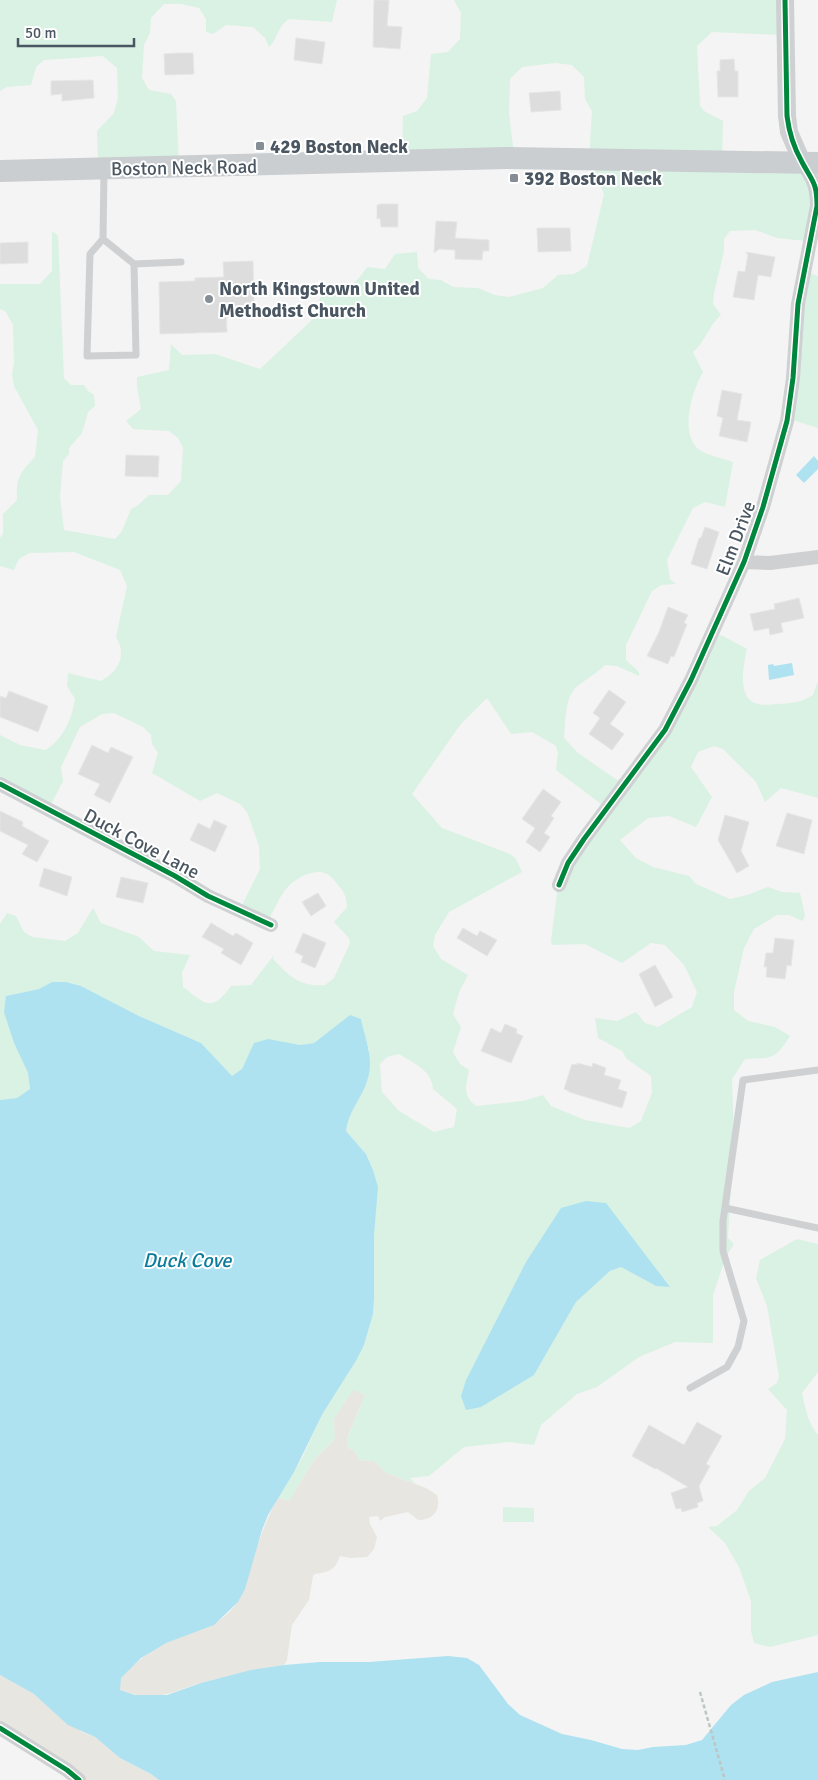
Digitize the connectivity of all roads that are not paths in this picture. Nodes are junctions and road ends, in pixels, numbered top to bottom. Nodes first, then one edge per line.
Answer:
1 (785, 0) edge
2 (810, 163) edge
3 (104, 169) junction
4 (0, 171) edge
5 (103, 239) junction
6 (181, 262) dead end
7 (134, 264) junction
8 (818, 557) edge
9 (744, 562) junction
10 (0, 784) edge
11 (559, 885) dead end
12 (271, 925) dead end
13 (818, 1070) edge
14 (725, 1208) junction
15 (818, 1228) edge
16 (690, 1388) dead end
17 (0, 1728) edge
18 (79, 1780) edge

1 - 2 street
2 - 3 main road, Boston Neck Road
2 - 9 street, Elm Drive
3 - 4 main road, Boston Neck Road
3 - 5 lane
5 - 7 lane
5 - 7 lane
6 - 7 lane
8 - 9 street
9 - 11 street, Elm Drive
10 - 12 street, Duck Cove Lane
13 - 14 lane
14 - 15 lane
14 - 16 lane
17 - 18 street

